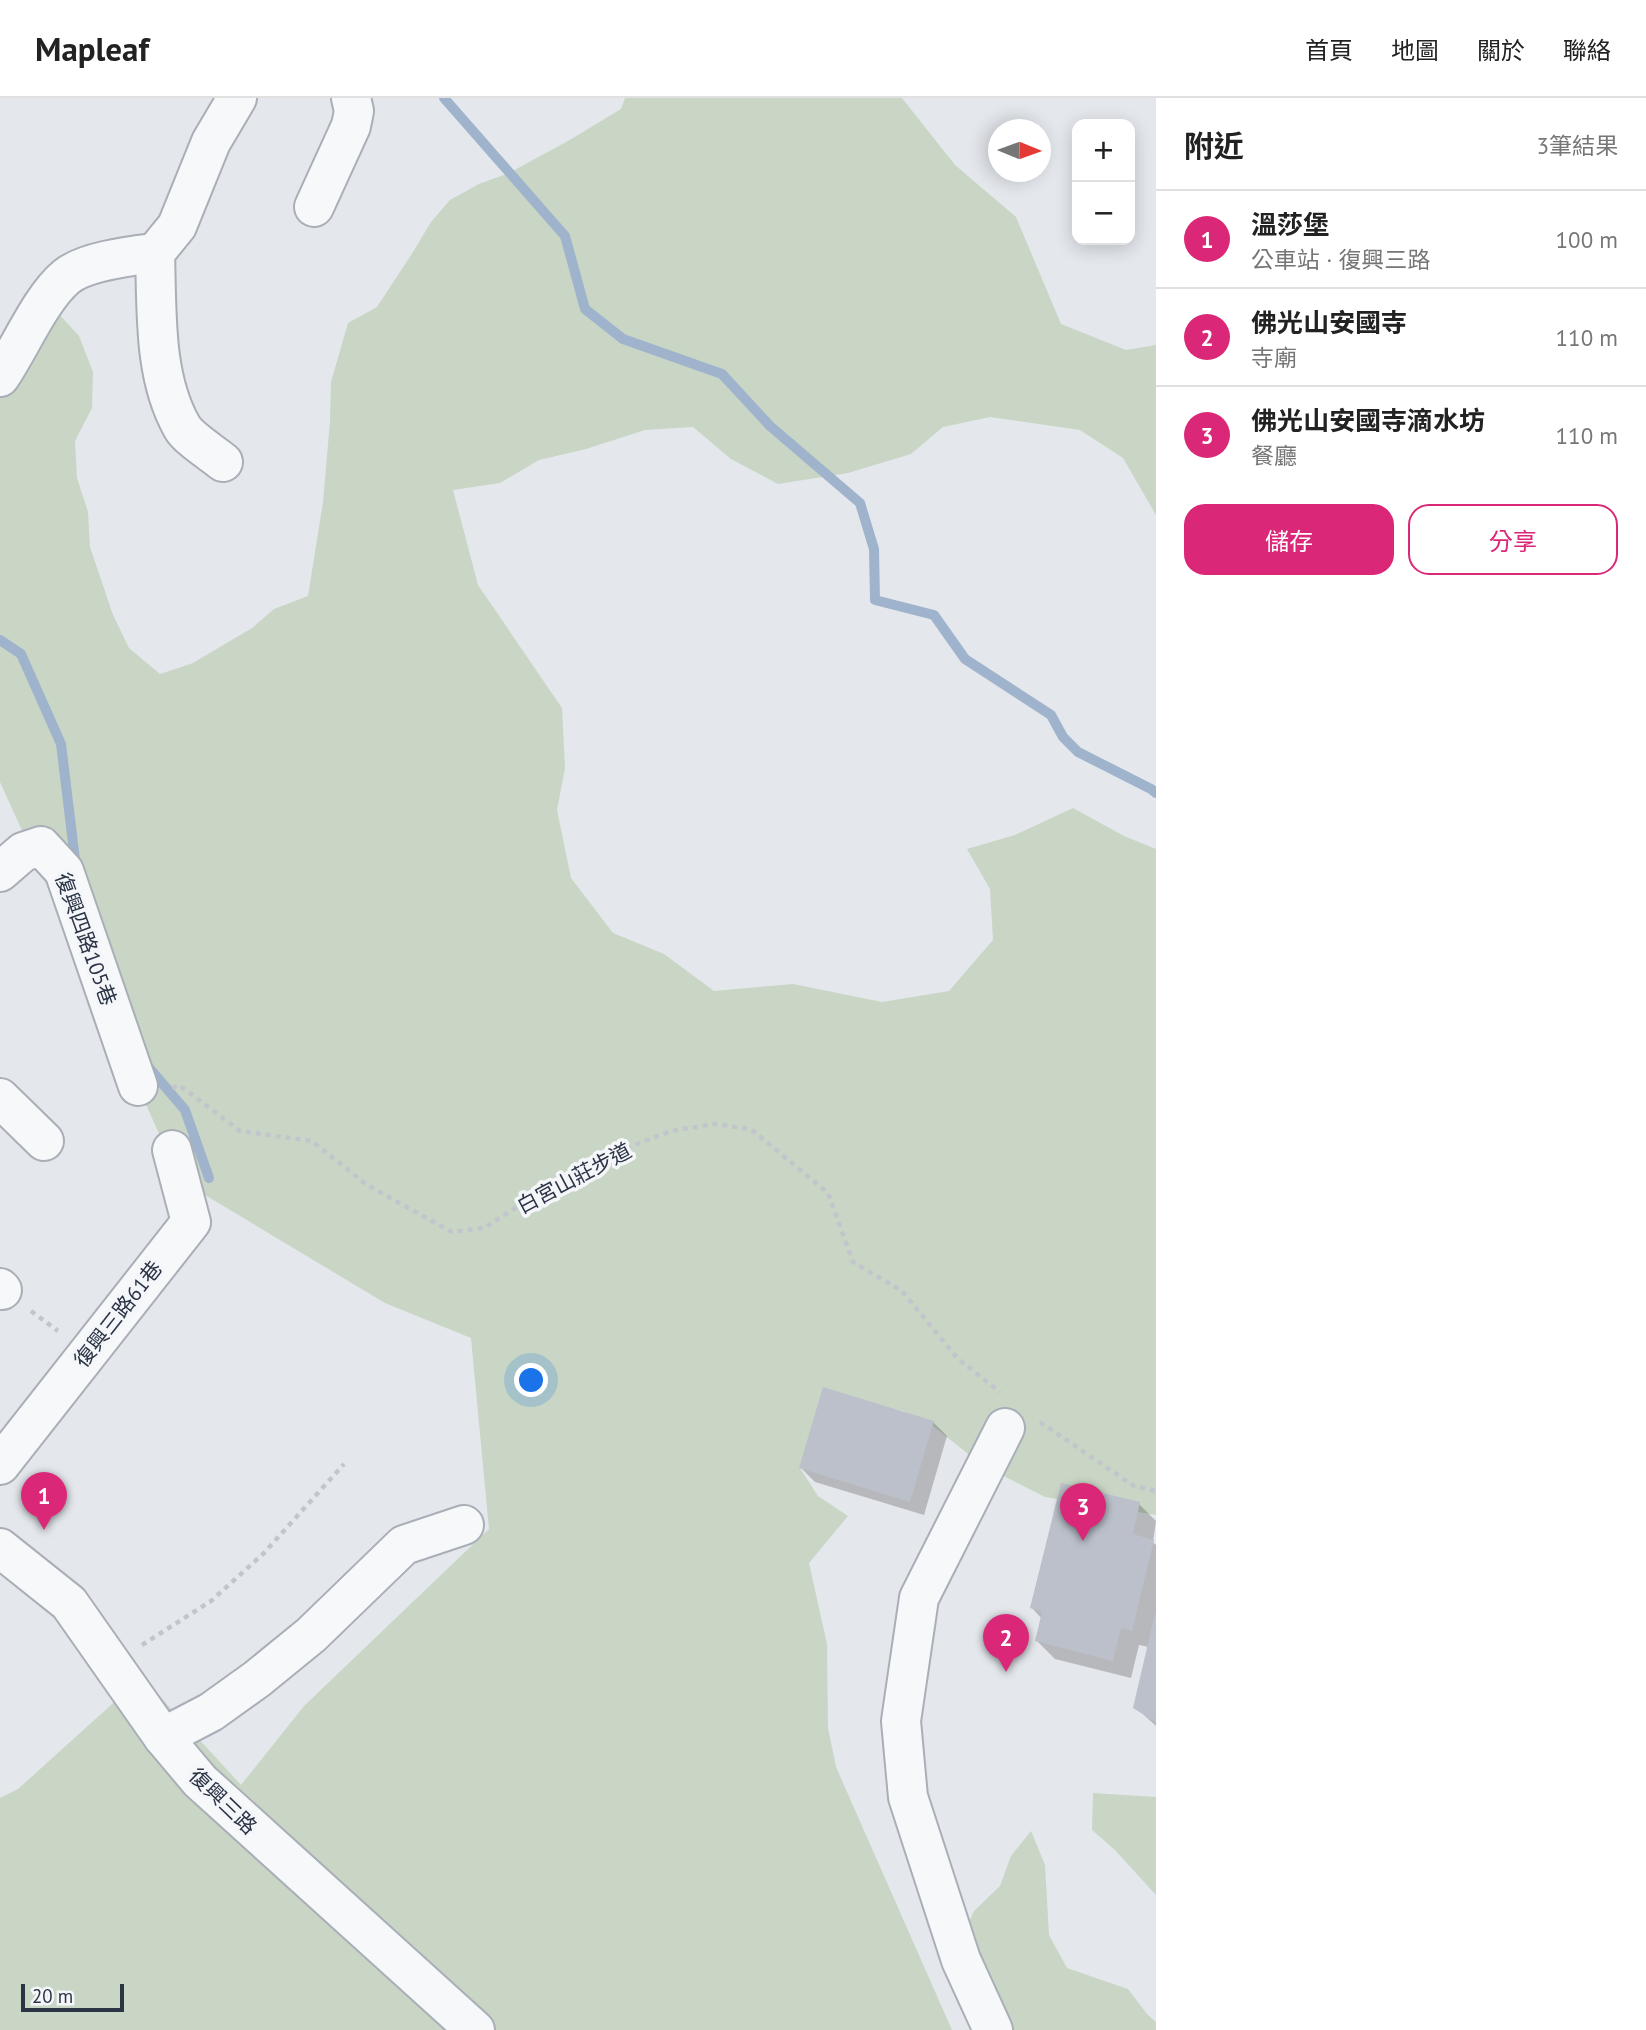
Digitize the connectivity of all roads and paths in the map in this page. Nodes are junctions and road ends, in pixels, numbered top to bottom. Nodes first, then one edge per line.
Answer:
1 (237, 98) edge
2 (351, 98) edge
3 (314, 207) dead end
4 (155, 253) junction
5 (0, 377) edge
6 (223, 462) dead end
7 (0, 872) edge
8 (138, 1086) joint
9 (0, 1098) edge
10 (44, 1141) dead end
11 (172, 1150) dead end
12 (1, 1289) edge
13 (88, 1352) junction
14 (1014, 1414) junction
15 (344, 1464) dead end
16 (0, 1465) edge
17 (1156, 1490) edge
18 (464, 1525) dead end
19 (0, 1548) edge
20 (112, 1665) junction
21 (163, 1737) junction
22 (475, 2030) edge
23 (993, 2030) edge

1 - 4 street
2 - 3 street
4 - 5 street
4 - 6 street
7 - 8 street, 復興四路105巷
8 - 14 path, 白宮山莊步道
9 - 10 street
11 - 13 street, 復興三路61巷
12 - 13 path
13 - 16 street, 復興三路61巷
14 - 17 path, 白宮山莊步道
14 - 23 street
15 - 20 path
18 - 21 street
19 - 20 street, 復興三路
20 - 21 street, 復興三路
21 - 22 street, 復興三路

